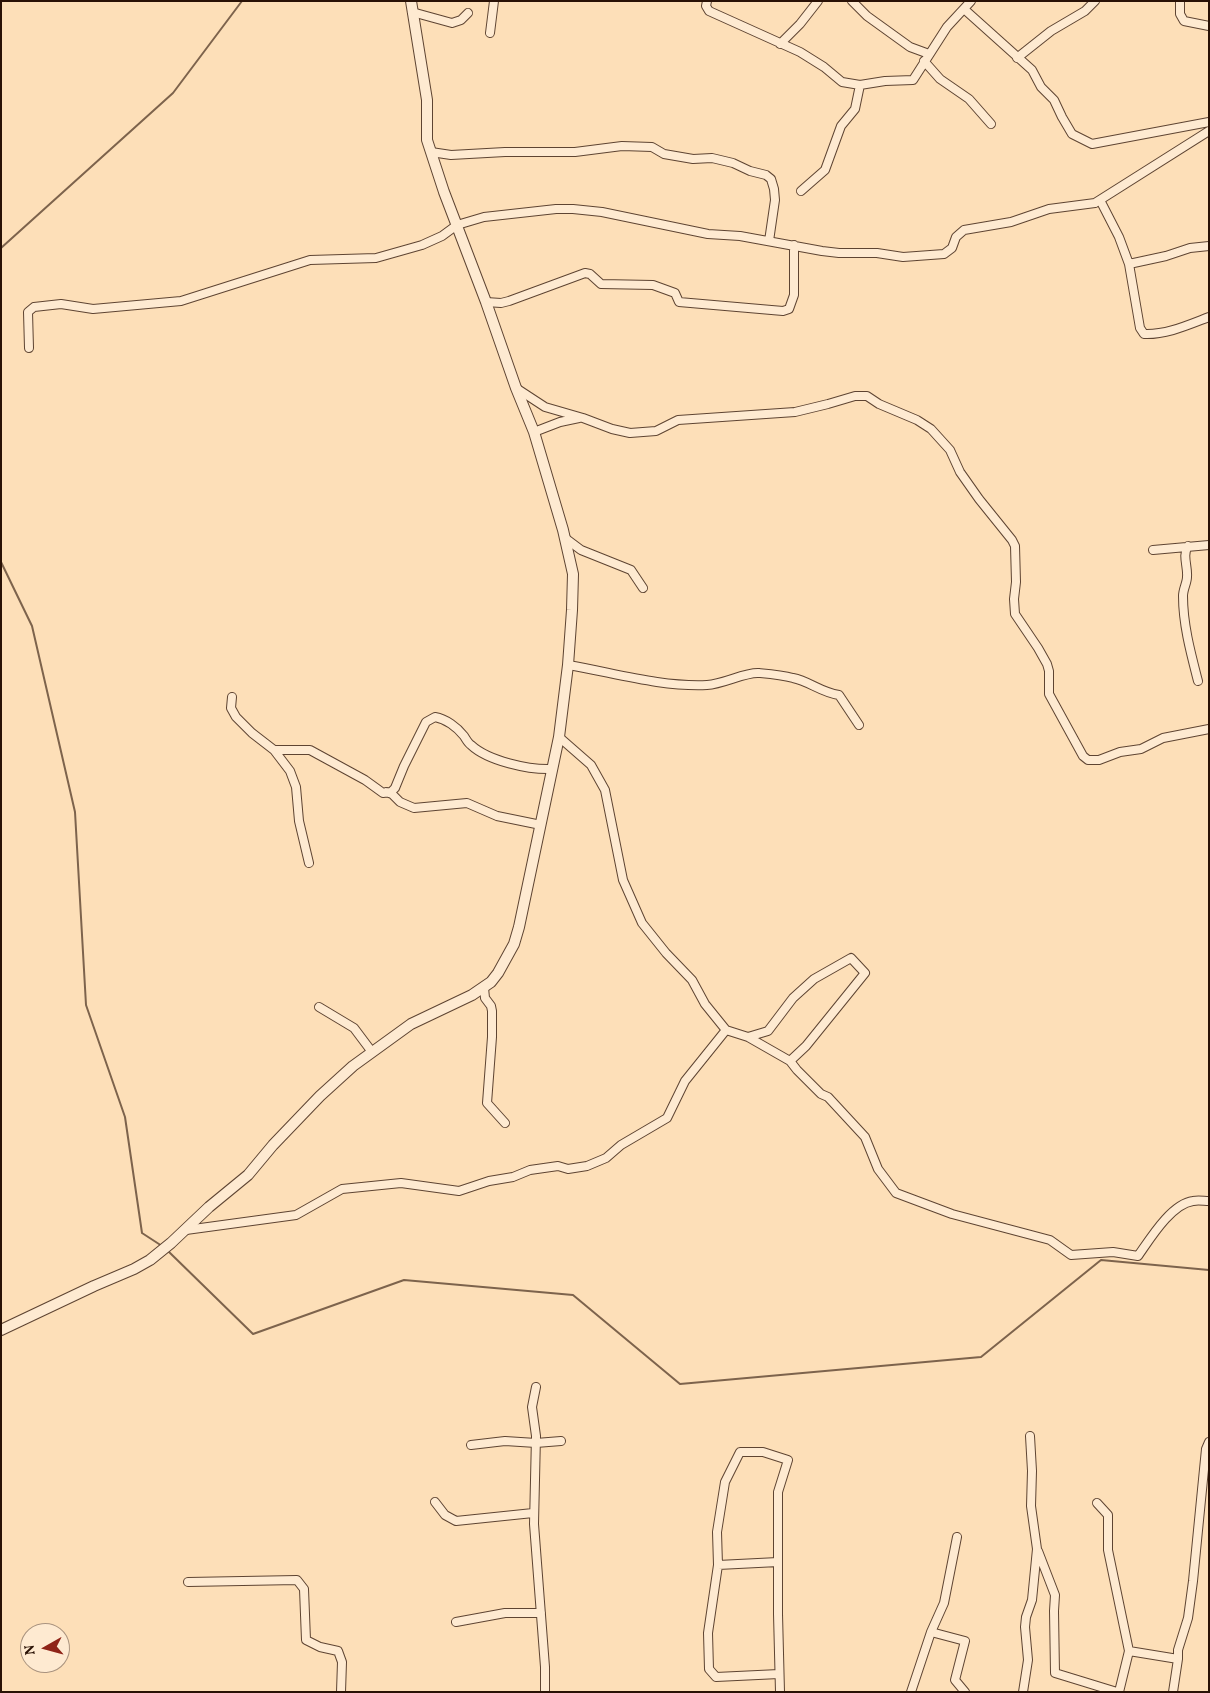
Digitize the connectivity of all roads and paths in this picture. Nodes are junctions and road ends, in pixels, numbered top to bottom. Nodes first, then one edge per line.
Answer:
1 (494, 1) edge
2 (708, 1) edge
3 (818, 1) edge
4 (852, 1) edge
5 (971, 1) edge
6 (1095, 1) edge
7 (1180, 1) edge
8 (411, 7) edge
9 (964, 8) junction
10 (468, 13) dead end
11 (1209, 26) edge
12 (490, 33) dead end
13 (780, 44) junction
14 (930, 54) junction
15 (1017, 58) junction
16 (924, 61) junction
17 (860, 85) junction
18 (1209, 122) edge
19 (990, 124) dead end
20 (1209, 131) edge
21 (431, 152) junction
22 (801, 191) dead end
23 (1100, 200) junction
24 (456, 225) junction
25 (769, 241) junction
26 (794, 245) junction
27 (1209, 246) edge
28 (1129, 264) junction
29 (486, 302) junction
30 (1209, 318) edge
31 (29, 348) dead end
32 (516, 388) junction
33 (584, 418) junction
34 (534, 432) junction
35 (565, 538) junction
36 (1209, 545) edge
37 (1188, 546) junction
38 (1153, 550) dead end
39 (643, 588) dead end
40 (568, 665) junction
41 (1198, 681) dead end
42 (232, 697) dead end
43 (859, 725) dead end
44 (1209, 729) edge
45 (559, 737) junction
46 (274, 750) junction
47 (552, 769) junction
48 (386, 792) junction
49 (541, 825) junction
50 (309, 863) dead end
51 (484, 988) junction
52 (319, 1007) dead end
53 (726, 1030) junction
54 (748, 1037) junction
55 (372, 1052) junction
56 (790, 1061) junction
57 (505, 1123) dead end
58 (1209, 1202) edge
59 (186, 1230) junction
60 (1, 1330) edge
61 (536, 1387) dead end
62 (1030, 1436) dead end
63 (561, 1441) dead end
64 (536, 1443) junction
65 (471, 1445) dead end
66 (1208, 1447) edge
67 (435, 1502) dead end
68 (1097, 1503) dead end
69 (534, 1512) junction
70 (957, 1536) dead end
71 (1037, 1549) junction
72 (778, 1562) junction
73 (718, 1565) junction
74 (188, 1582) dead end
75 (541, 1613) junction
76 (456, 1622) dead end
77 (931, 1632) junction
78 (1129, 1651) junction
79 (1178, 1658) junction
80 (779, 1674) junction
81 (341, 1692) edge
82 (545, 1692) edge
83 (780, 1692) edge
84 (912, 1692) edge
85 (965, 1692) edge
86 (1023, 1692) edge
87 (1118, 1692) edge
88 (1173, 1692) edge

1 - 12 street
2 - 13 street
3 - 13 street
4 - 14 street
5 - 9 street
6 - 15 street
7 - 11 street
8 - 10 street
8 - 21 street
9 - 14 street
9 - 15 street
13 - 17 street
14 - 16 street
15 - 18 street
16 - 17 street
16 - 19 street
17 - 22 street
20 - 23 street
21 - 24 street
21 - 25 street
23 - 26 street
23 - 28 street
24 - 25 street
24 - 29 street
24 - 31 street
25 - 26 street
26 - 29 street
27 - 28 street
28 - 30 street
29 - 32 street
32 - 33 street
32 - 34 street
33 - 34 street
33 - 44 street
34 - 35 street
35 - 39 street
35 - 40 street
36 - 37 street
37 - 38 street
37 - 41 street
40 - 43 street
40 - 45 street
42 - 46 street
45 - 47 street
45 - 53 street
46 - 48 street
46 - 50 street
47 - 48 street
47 - 49 street
48 - 49 street
49 - 51 street
51 - 55 street
51 - 57 street
52 - 55 street
53 - 54 street
53 - 59 street
54 - 56 street
54 - 56 street
55 - 59 street
56 - 58 street
59 - 60 street
61 - 64 street
62 - 71 street
63 - 64 street
64 - 65 street
64 - 69 street
66 - 79 street
67 - 69 street
68 - 78 street
69 - 75 street
70 - 77 street
71 - 86 street
71 - 87 street
72 - 73 street
72 - 73 street
72 - 80 street
73 - 80 street
74 - 81 street
75 - 76 street
75 - 82 street
77 - 84 street
77 - 85 street
78 - 79 street
78 - 87 street
79 - 88 street
80 - 83 street

